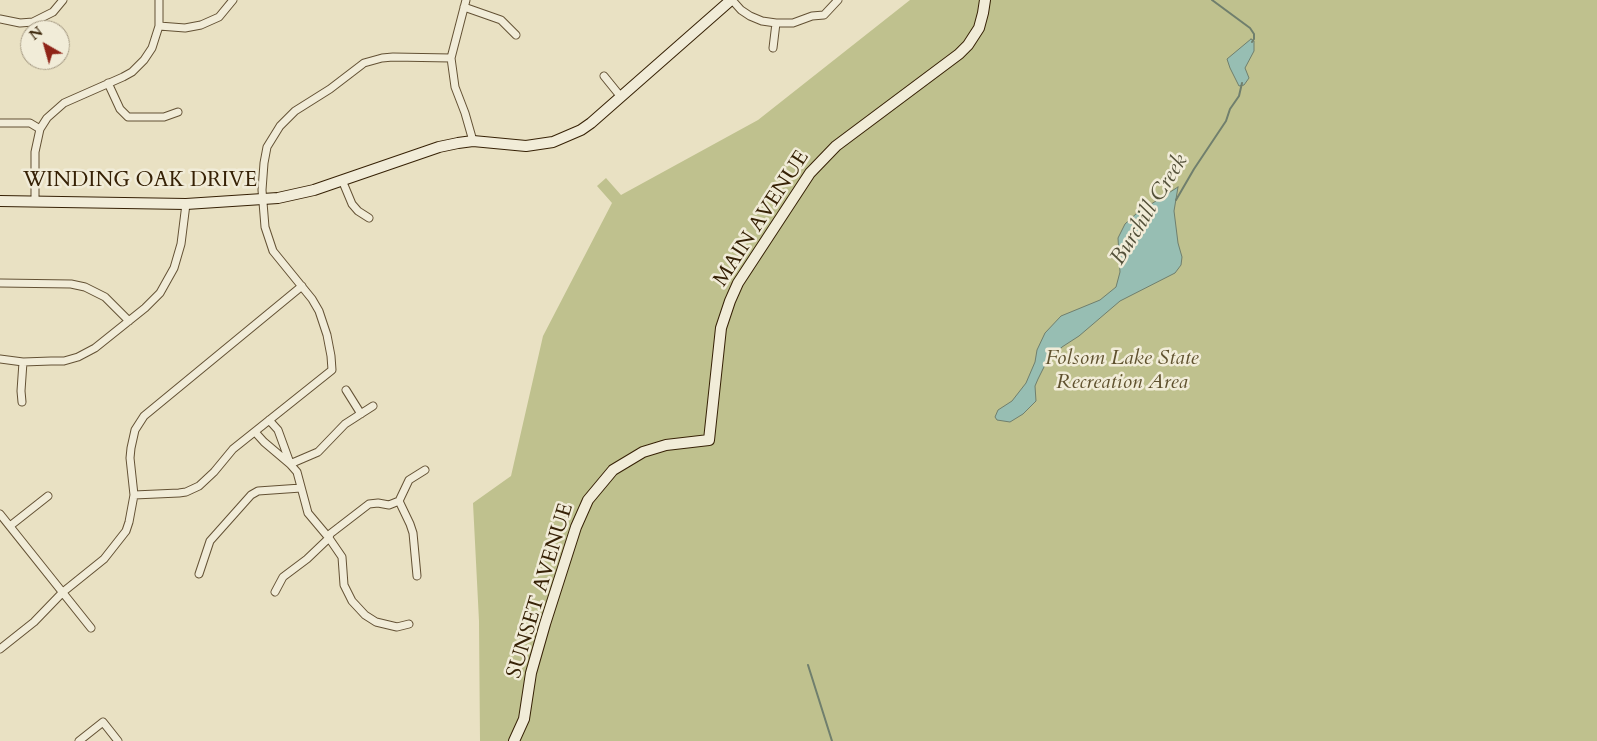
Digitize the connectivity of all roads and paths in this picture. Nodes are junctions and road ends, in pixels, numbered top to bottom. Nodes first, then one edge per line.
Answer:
1 (63, 0) edge
2 (159, 0) edge
3 (233, 0) edge
4 (731, 0) edge
5 (838, 0) edge
6 (985, 0) edge
7 (465, 4) edge
8 (0, 19) edge
9 (776, 23) junction
10 (159, 26) junction
11 (516, 35) dead end
12 (773, 48) dead end
13 (450, 58) junction
14 (604, 76) dead end
15 (108, 83) junction
16 (621, 97) junction
17 (178, 112) dead end
18 (0, 123) edge
19 (40, 129) junction
20 (473, 140) junction
21 (342, 180) junction
22 (262, 199) junction
23 (0, 201) edge
24 (35, 201) junction
25 (186, 204) junction
26 (369, 218) dead end
27 (0, 283) edge
28 (302, 286) junction
29 (129, 321) junction
30 (0, 359) edge
31 (23, 362) junction
32 (346, 390) dead end
33 (22, 402) dead end
34 (373, 406) dead end
35 (361, 414) junction
36 (269, 420) junction
37 (254, 432) junction
38 (709, 440) joint
39 (290, 464) junction
40 (425, 470) dead end
41 (301, 488) junction
42 (134, 495) junction
43 (48, 496) dead end
44 (399, 501) junction
45 (0, 514) edge
46 (10, 526) junction
47 (329, 538) junction
48 (199, 574) dead end
49 (417, 576) dead end
50 (63, 592) junction
51 (275, 592) dead end
52 (409, 624) dead end
53 (91, 628) dead end
54 (0, 649) edge
55 (79, 741) edge
56 (118, 741) edge
57 (514, 741) edge

1 - 8 street
2 - 10 street
3 - 10 street
4 - 9 street
4 - 16 street, WINDING OAK DRIVE
5 - 9 street
6 - 38 street, MAIN AVENUE
7 - 11 street
7 - 13 street
9 - 12 street
10 - 15 street
13 - 20 street
13 - 22 street
14 - 16 street
15 - 17 street
15 - 19 street
16 - 20 street, WINDING OAK DRIVE
18 - 19 street
19 - 24 street
20 - 21 street, WINDING OAK DRIVE
21 - 22 street, WINDING OAK DRIVE
21 - 26 street
22 - 25 street, WINDING OAK DRIVE
22 - 28 street
23 - 24 street, WINDING OAK DRIVE
24 - 25 street, WINDING OAK DRIVE
25 - 29 street
27 - 29 street
28 - 36 street
28 - 42 street
29 - 31 street
30 - 31 street
31 - 33 street
32 - 35 street
34 - 35 street
35 - 39 street
36 - 37 street
36 - 39 street
37 - 39 street
37 - 42 street
38 - 57 street, SUNSET AVENUE
39 - 41 street
40 - 44 street
41 - 47 street
41 - 48 street
42 - 50 street
43 - 46 street
44 - 47 street
44 - 49 street
45 - 46 street
46 - 50 street
47 - 51 street
47 - 52 street
50 - 53 street
50 - 54 street
55 - 56 street

